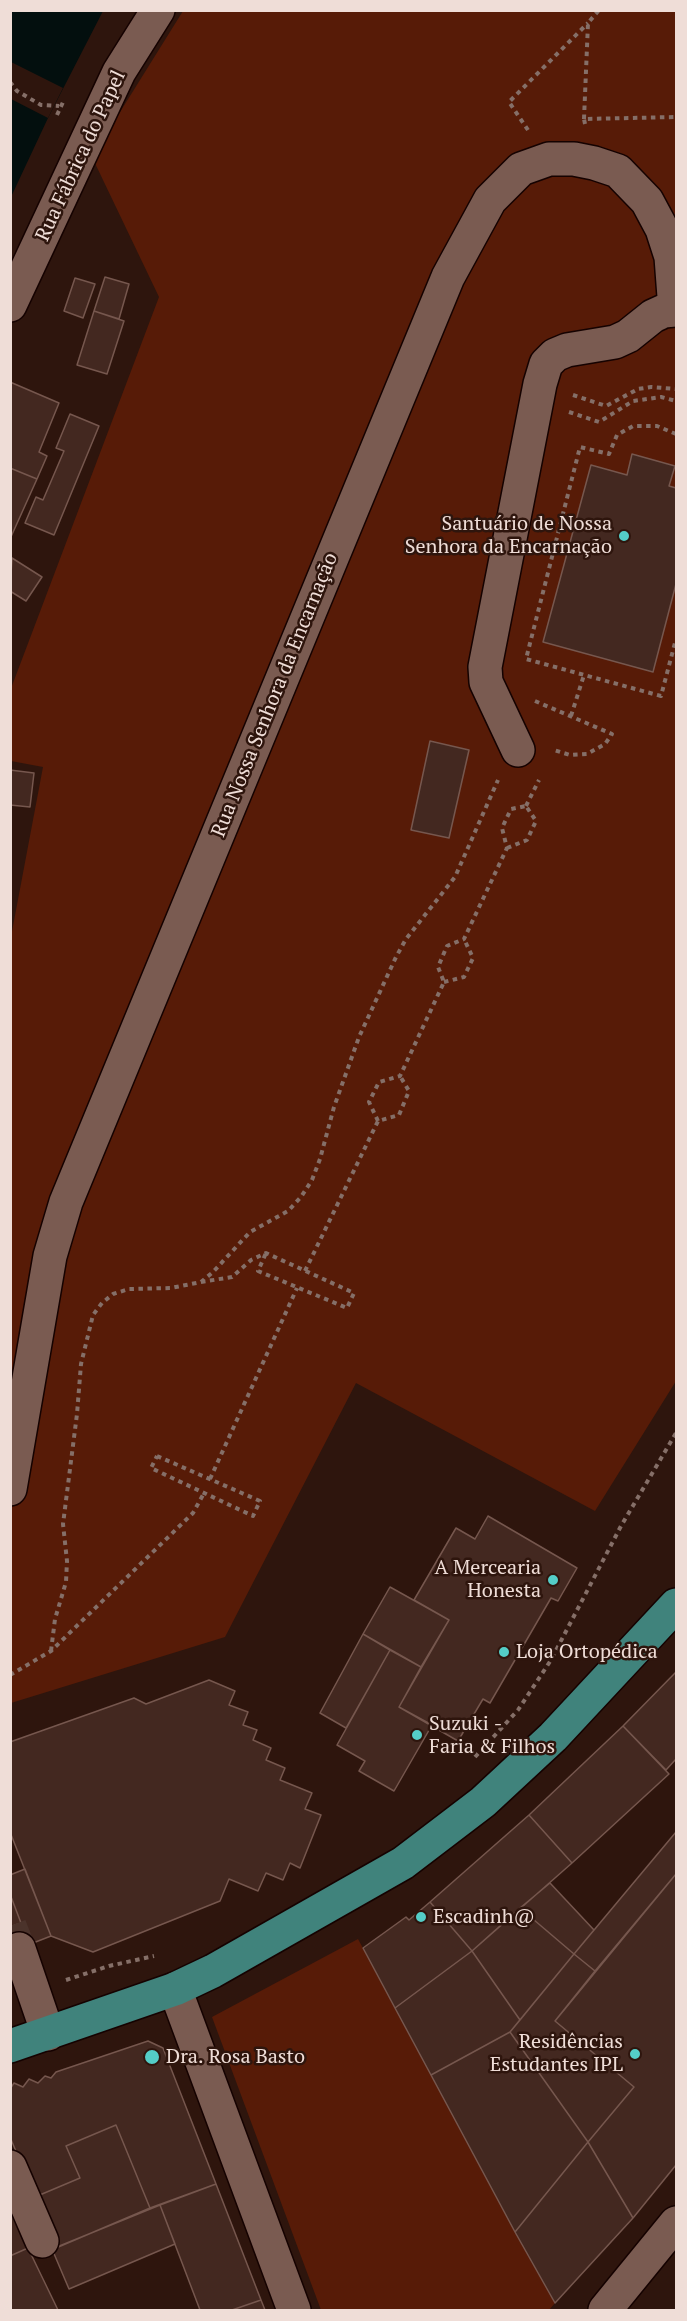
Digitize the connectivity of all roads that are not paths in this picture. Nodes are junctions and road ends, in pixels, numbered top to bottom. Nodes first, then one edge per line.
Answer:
1 (158, 10) edge
2 (10, 305) edge
3 (676, 310) edge
4 (521, 758) road end
5 (10, 1490) edge
6 (676, 1605) edge
7 (19, 1949) tunnel mouth
8 (175, 1989) junction
9 (48, 2034) junction
10 (10, 2046) edge
11 (10, 2167) edge
12 (676, 2223) edge
13 (42, 2241) dead end
14 (294, 2310) edge
15 (605, 2310) edge

1 - 2 street, Rua Fábrica do Papel
3 - 4 street, Rua Nossa Senhora da Encarnação
3 - 5 street, Rua Nossa Senhora da Encarnação
6 - 8 main road
7 - 9 street
8 - 9 main road
8 - 14 street
9 - 10 main road
11 - 13 street
12 - 15 street

